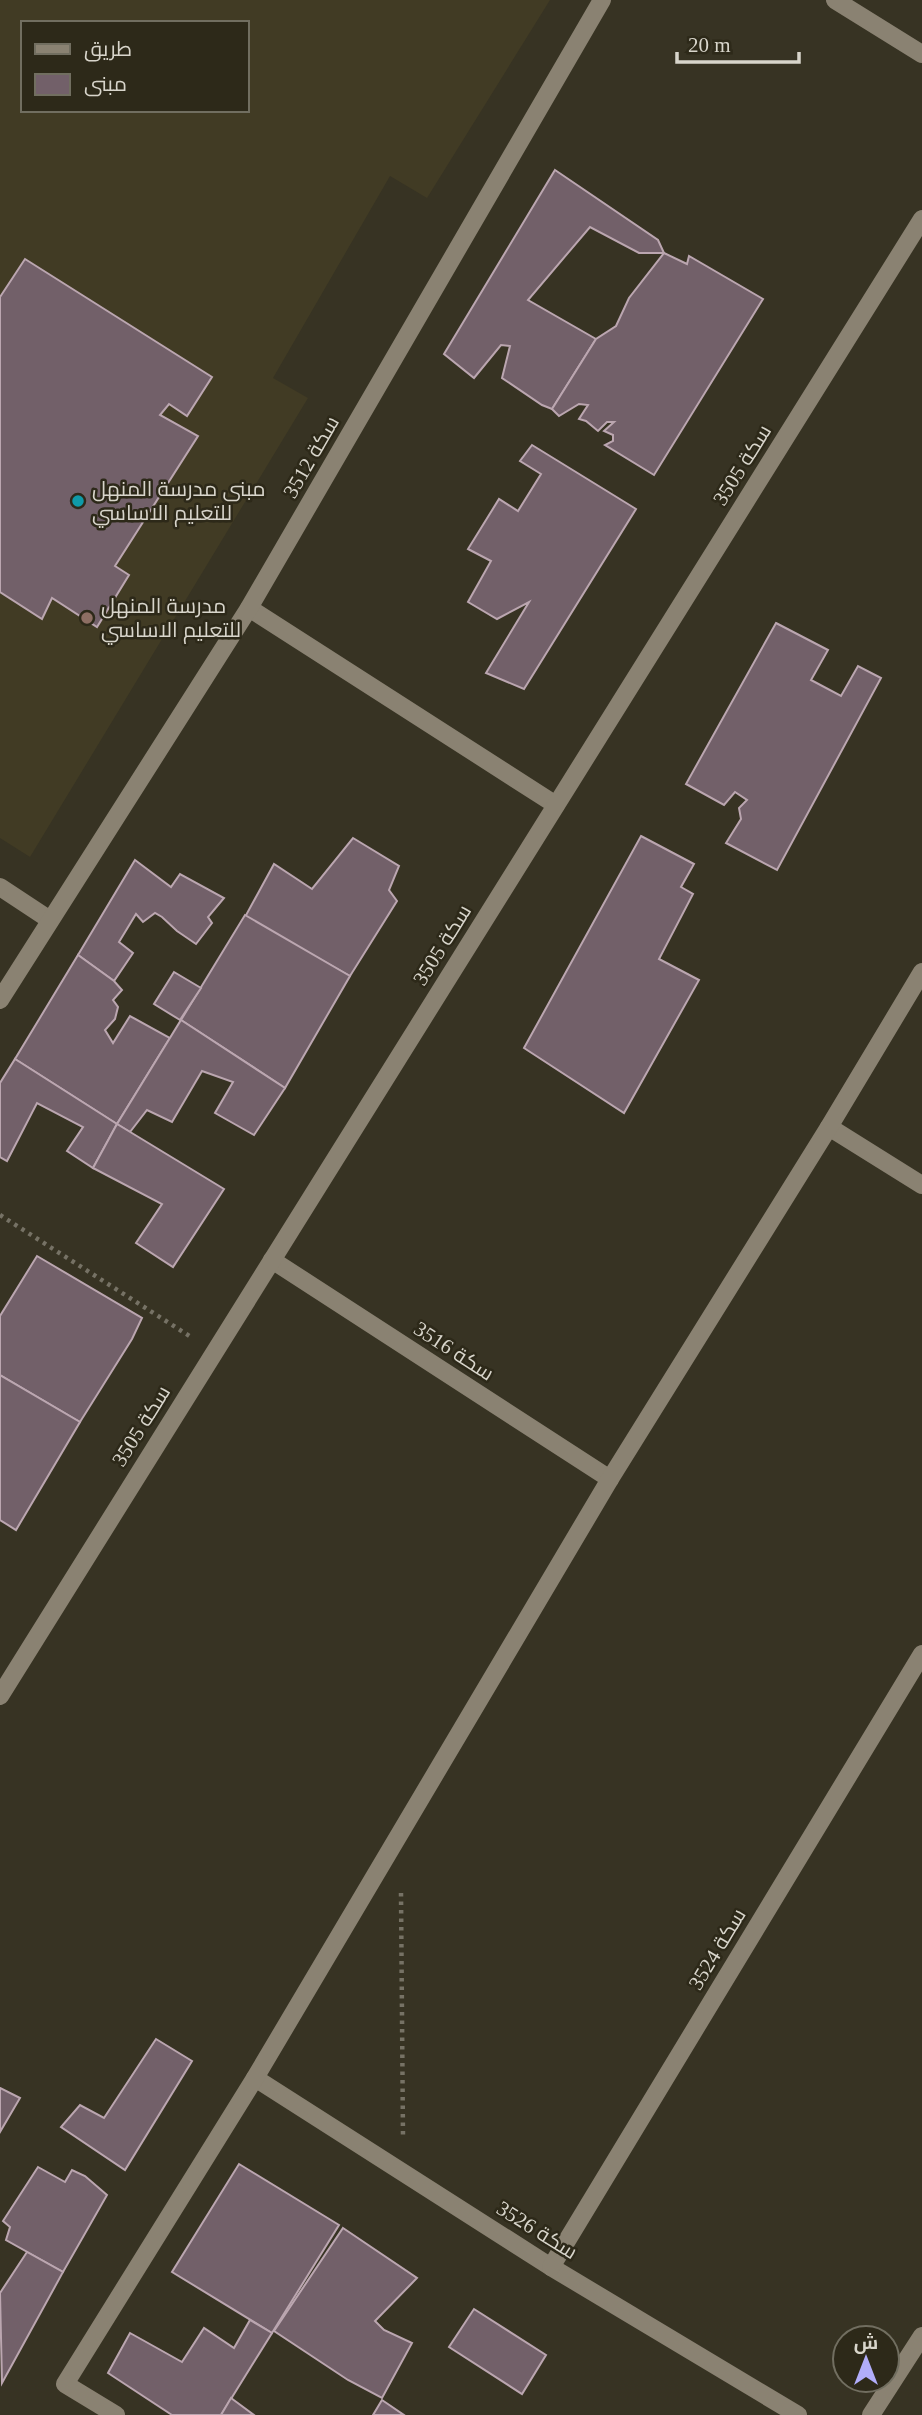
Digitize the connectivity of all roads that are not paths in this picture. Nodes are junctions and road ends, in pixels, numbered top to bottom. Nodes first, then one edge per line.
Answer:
1 (602, 0) edge
2 (835, 0) edge
3 (922, 54) edge
4 (922, 219) edge
5 (249, 608) junction
6 (556, 804) junction
7 (0, 887) edge
8 (50, 920) junction
9 (922, 972) edge
10 (0, 1000) edge
11 (829, 1127) junction
12 (922, 1185) edge
13 (272, 1260) junction
14 (610, 1479) junction
15 (922, 1654) edge
16 (0, 1696) edge
17 (255, 2078) junction
18 (551, 2267) junction
19 (922, 2336) edge
20 (116, 2415) edge
21 (798, 2415) edge
22 (871, 2415) edge

1 - 5 street, سكة 3512
2 - 3 street
4 - 6 street, سكة 3505
5 - 6 street
5 - 8 street, سكة 3512
6 - 13 street, سكة 3505
7 - 8 street
8 - 10 street, سكة 3512
9 - 11 street
11 - 12 street
11 - 14 street
13 - 14 street, سكة 3516
13 - 16 street, سكة 3505
14 - 17 street
15 - 18 street, سكة 3524
17 - 18 street, سكة 3526
17 - 20 street
18 - 21 street, سكة 3526
19 - 22 street

